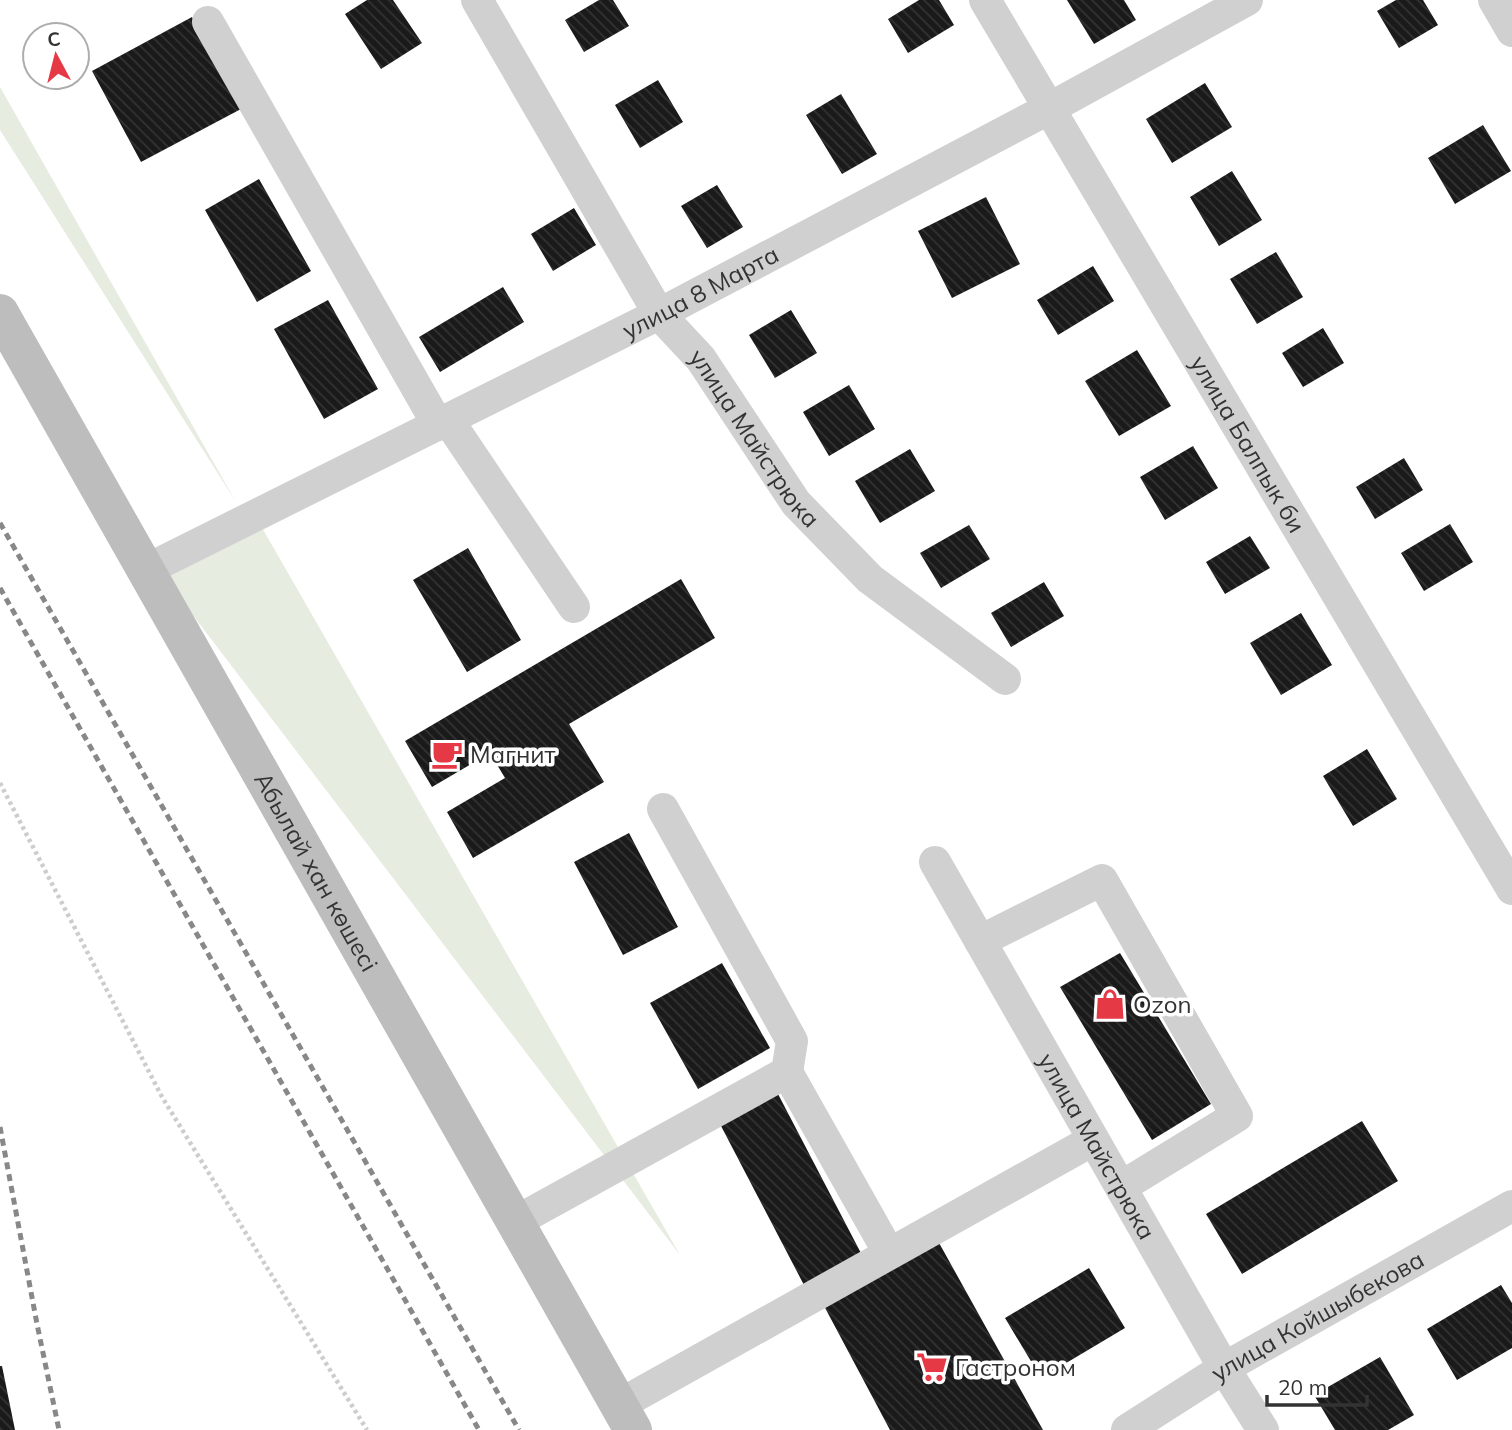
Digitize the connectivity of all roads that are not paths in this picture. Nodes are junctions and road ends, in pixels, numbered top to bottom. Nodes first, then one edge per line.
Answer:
1 (477, 0) edge
2 (985, 0) edge
3 (1247, 0) edge
4 (1494, 0) edge
5 (208, 22) dead end
6 (1512, 32) edge
7 (1049, 108) junction
8 (0, 313) edge
9 (659, 314) junction
10 (443, 422) junction
11 (146, 570) junction
12 (574, 607) dead end
13 (1005, 679) dead end
14 (663, 809) dead end
15 (934, 862) dead end
16 (1512, 889) edge
17 (980, 941) junction
18 (786, 1072) junction
19 (1093, 1140) junction
20 (1121, 1187) junction
21 (1512, 1206) edge
22 (515, 1222) junction
23 (889, 1253) junction
24 (1224, 1368) junction
25 (626, 1418) edge
26 (1127, 1430) edge
27 (1263, 1430) edge

1 - 9 street, улица Майстрюка
2 - 7 street, улица Балпык би
3 - 7 street, улица 8 Марта
4 - 6 street
5 - 10 street
7 - 9 street, улица 8 Марта
7 - 16 street, улица Балпык би
8 - 11 main road, Абылай хан көшесі
9 - 10 street, улица 8 Марта
9 - 13 street, улица Майстрюка
10 - 11 street, улица 8 Марта
10 - 12 street
11 - 22 main road, Абылай хан көшесі
14 - 18 street
15 - 17 street, улица Майстрюка
17 - 19 street, улица Майстрюка
17 - 20 street
18 - 22 street
18 - 23 street
19 - 20 street, улица Майстрюка
19 - 23 street
20 - 24 street, улица Майстрюка
21 - 24 street, улица Койшыбекова
22 - 25 main road, Абылай хан көшесі
23 - 25 street
24 - 26 street, улица Койшыбекова
24 - 27 street, улица Майстрюка

